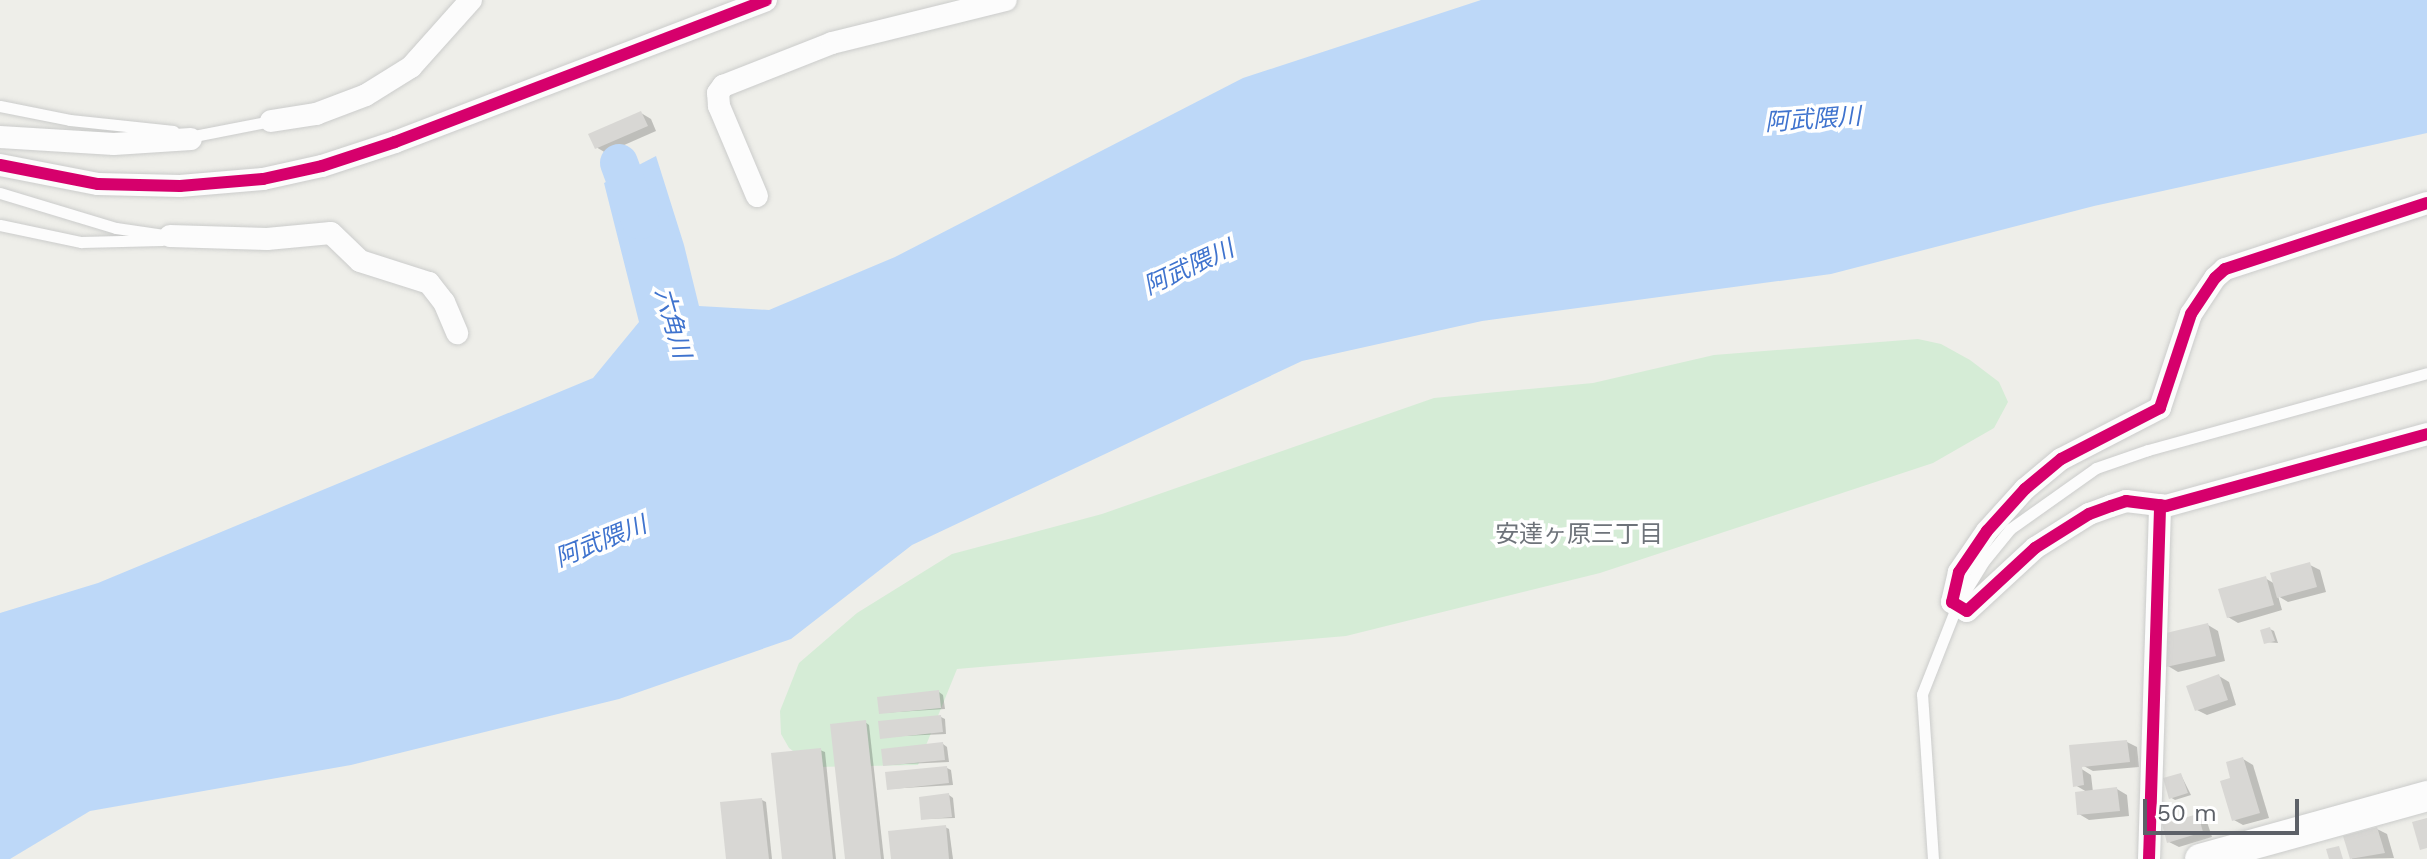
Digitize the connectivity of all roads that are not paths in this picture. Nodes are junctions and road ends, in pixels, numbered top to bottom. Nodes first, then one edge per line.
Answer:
1 (471, 0) edge
2 (766, 0) edge
3 (1006, 0) edge
4 (0, 106) edge
5 (271, 121) joint
6 (0, 137) edge
7 (191, 139) junction
8 (0, 165) edge
9 (0, 193) edge
10 (757, 196) dead end
11 (2427, 203) edge
12 (0, 225) edge
13 (170, 236) junction
14 (457, 333) dead end
15 (2427, 373) edge
16 (2427, 434) edge
17 (2160, 505) junction
18 (1957, 605) junction
19 (2427, 796) edge
20 (1933, 859) edge
21 (2149, 859) edge
22 (2200, 859) edge

1 - 5 street
2 - 8 street
3 - 10 street
4 - 7 lane
5 - 7 lane
6 - 7 street
9 - 13 lane
11 - 18 street
12 - 13 lane
13 - 14 street
15 - 18 lane
16 - 17 street
17 - 18 street
17 - 21 street
18 - 20 lane
19 - 22 street

